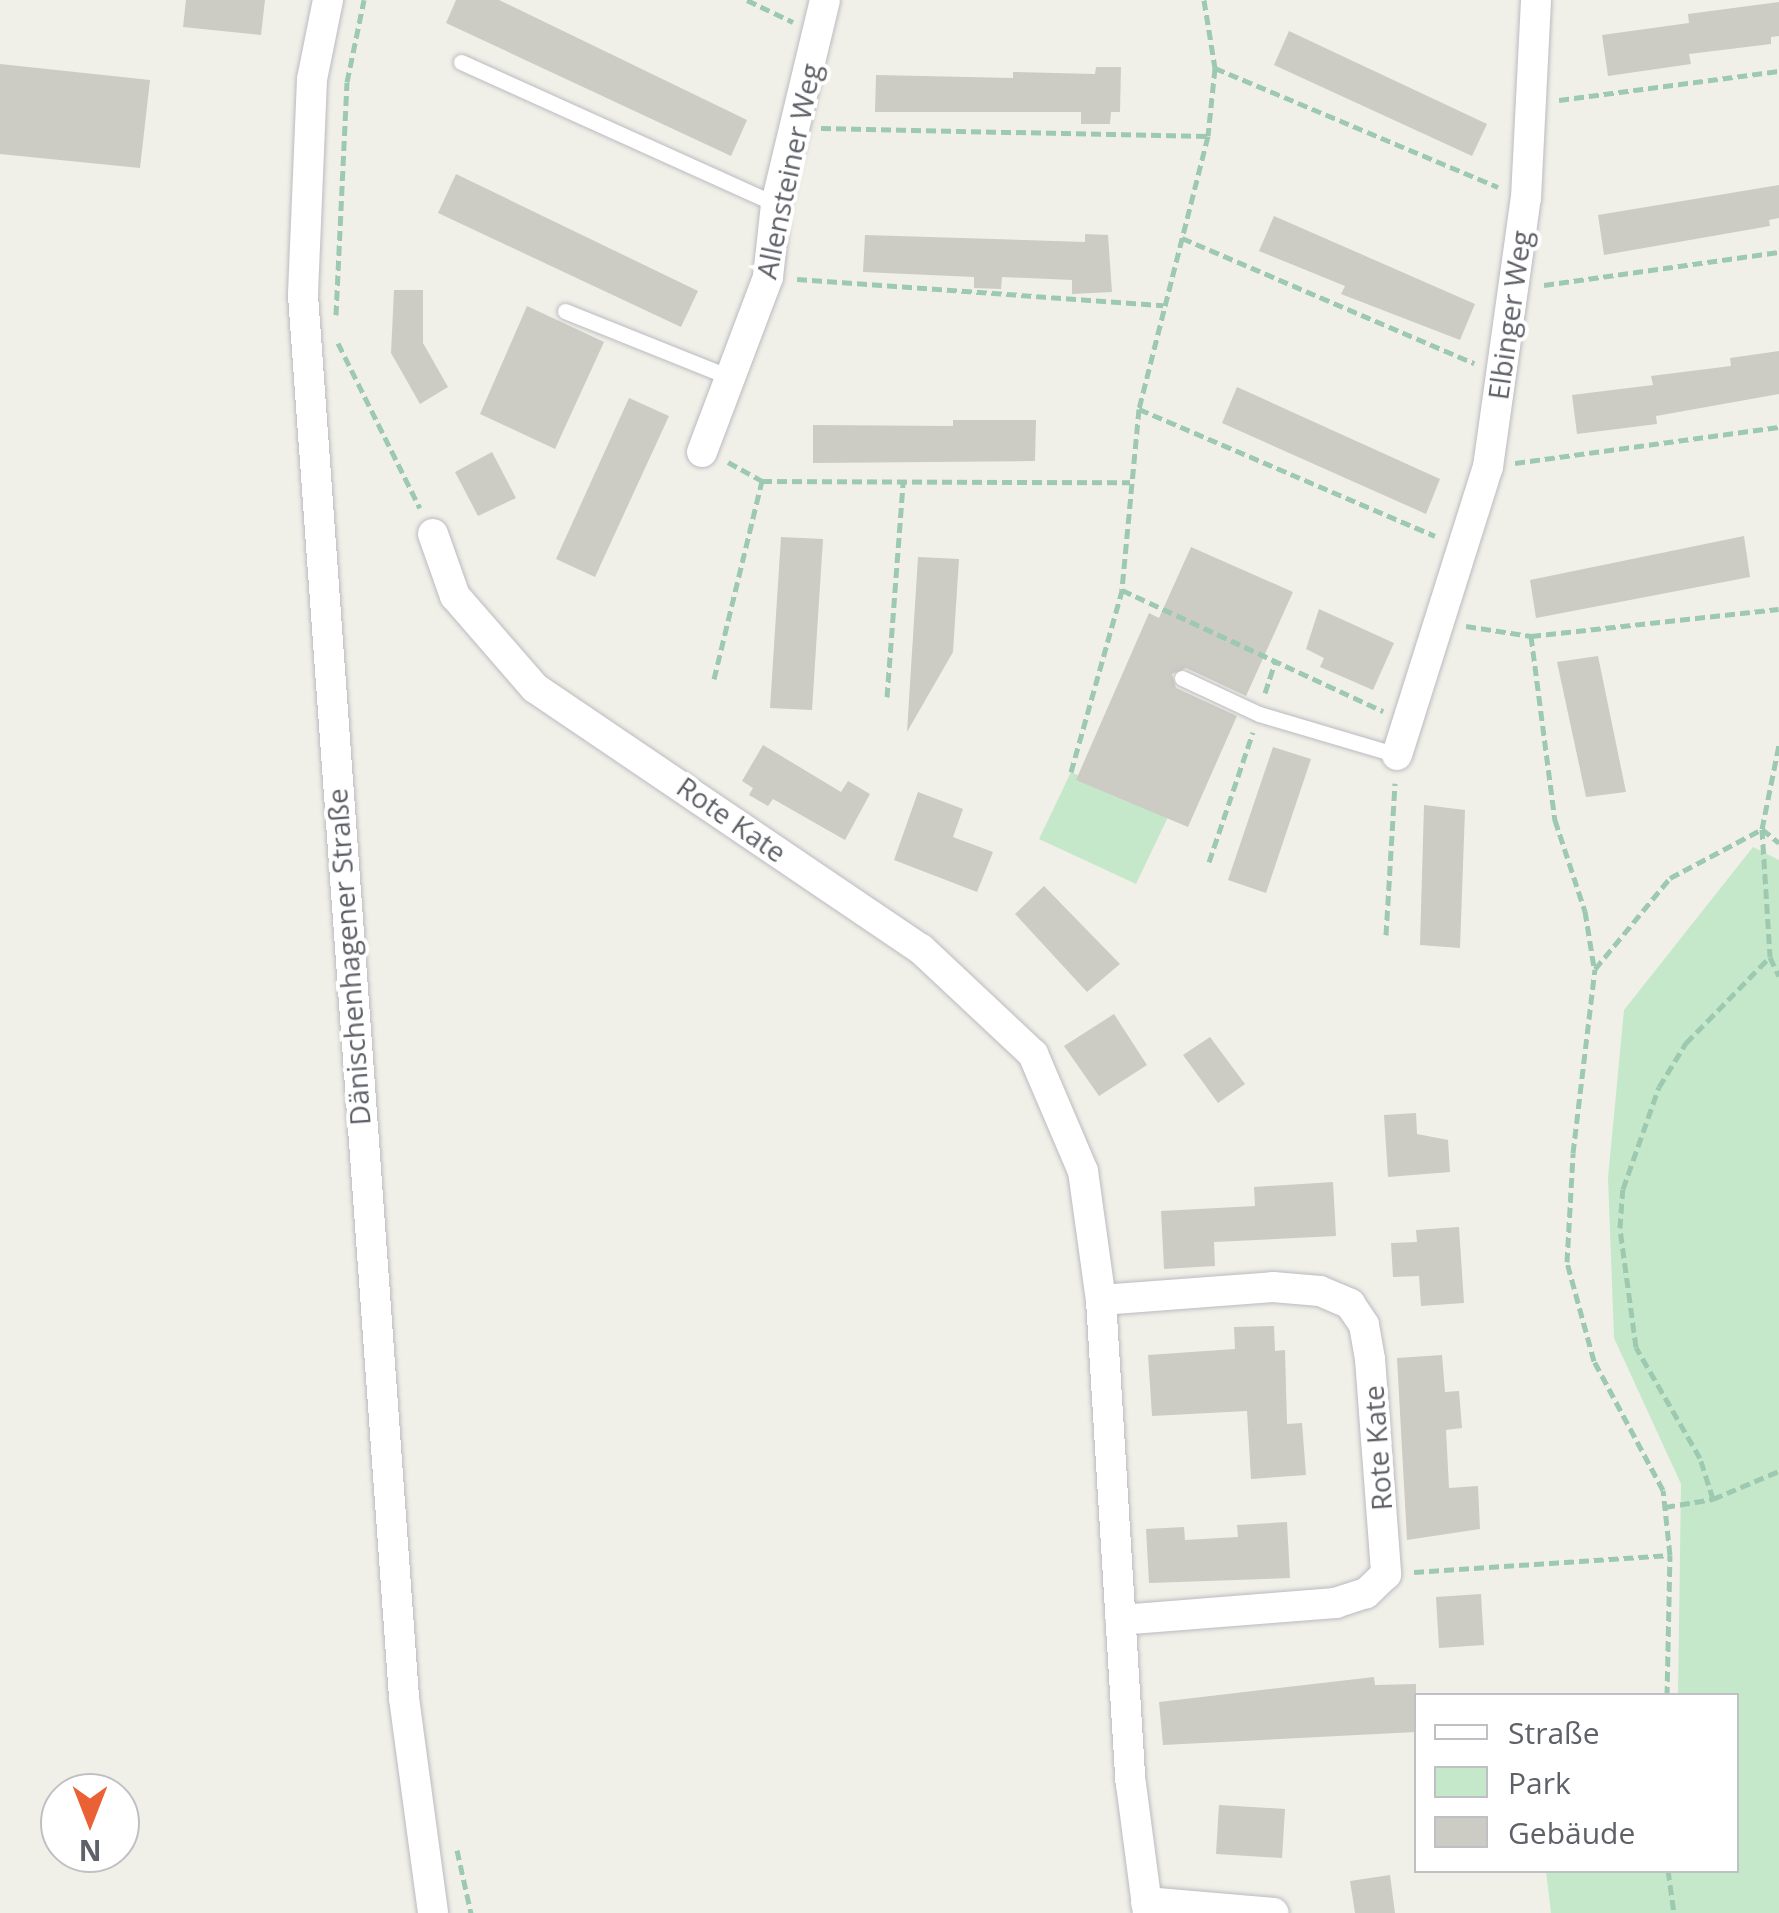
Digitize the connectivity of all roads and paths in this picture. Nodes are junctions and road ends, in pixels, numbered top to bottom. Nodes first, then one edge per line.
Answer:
1 (328, 0) edge
2 (364, 0) edge
3 (747, 0) edge
4 (825, 0) edge
5 (1204, 0) edge
6 (1536, 0) edge
7 (818, 34) junction
8 (461, 62) dead end
9 (1216, 68) junction
10 (1779, 72) edge
11 (1533, 103) junction
12 (794, 127) junction
13 (1208, 136) junction
14 (1526, 198) junction
15 (776, 204) junction
16 (1182, 238) junction
17 (1779, 252) edge
18 (768, 277) junction
19 (1512, 289) junction
20 (1163, 305) junction
21 (565, 311) dead end
22 (1501, 374) junction
23 (726, 376) junction
24 (1139, 409) junction
25 (1779, 426) edge
26 (702, 452) joint
27 (1488, 467) junction
28 (762, 481) junction
29 (904, 482) junction
30 (1130, 482) junction
31 (433, 534) joint
32 (1467, 550) junction
33 (1122, 590) junction
34 (1779, 610) edge
35 (1444, 623) junction
36 (1530, 636) junction
37 (1275, 662) junction
38 (1182, 678) dead end
39 (714, 679) dead end
40 (886, 698) dead end
41 (1259, 714) junction
42 (1409, 723) junction
43 (1779, 745) edge
44 (1396, 755) junction
45 (1071, 772) dead end
46 (1762, 829) junction
47 (1779, 843) edge
48 (1209, 862) dead end
49 (1386, 935) dead end
50 (1770, 956) junction
51 (1594, 969) junction
52 (1779, 976) edge
53 (1100, 1300) junction
54 (1779, 1471) edge
55 (1714, 1500) junction
56 (1665, 1507) junction
57 (1670, 1555) junction
58 (1386, 1574) junction
59 (1120, 1620) junction
60 (1667, 1693) edge
61 (1668, 1873) edge
62 (1147, 1908) edge
63 (433, 1913) edge
64 (1274, 1913) edge
65 (1674, 1913) edge

1 - 63 street, Dänischenhagener Straße
2 - 31 path
3 - 7 path
4 - 7 street, Allensteiner Weg
5 - 9 path
6 - 11 street, Elbinger Weg
7 - 12 street, Allensteiner Weg
8 - 15 lane
9 - 13 path
9 - 14 path
10 - 11 path
11 - 14 street, Elbinger Weg
12 - 13 path
12 - 15 street, Allensteiner Weg
13 - 16 path
14 - 19 street, Elbinger Weg
15 - 18 street, Allensteiner Weg
16 - 20 path
16 - 22 path
17 - 19 path
18 - 20 path
18 - 23 street, Allensteiner Weg
19 - 22 street, Elbinger Weg
20 - 24 path
21 - 23 lane
22 - 27 street, Elbinger Weg
23 - 26 street, Allensteiner Weg
24 - 30 path
24 - 32 path
25 - 27 path
26 - 28 path
27 - 32 street, Elbinger Weg
28 - 29 path
28 - 39 path
29 - 30 path
29 - 40 path
30 - 33 path
31 - 53 street, Rote Kate
32 - 35 street, Elbinger Weg
33 - 37 path
33 - 45 path
34 - 36 path
35 - 36 path
35 - 42 street, Elbinger Weg
36 - 51 path
37 - 41 path
37 - 42 path
38 - 41 lane
41 - 44 lane
41 - 48 path
42 - 44 street, Elbinger Weg
43 - 46 path
44 - 49 path
46 - 47 path
46 - 50 path
46 - 51 path
50 - 52 path
50 - 55 path
51 - 56 path
53 - 58 street, Rote Kate
53 - 59 street, Rote Kate
54 - 55 path
55 - 56 path
56 - 57 path
57 - 58 path
57 - 60 path
58 - 59 street
59 - 62 street, Rote Kate
61 - 65 path
62 - 64 street, Rote Kate

